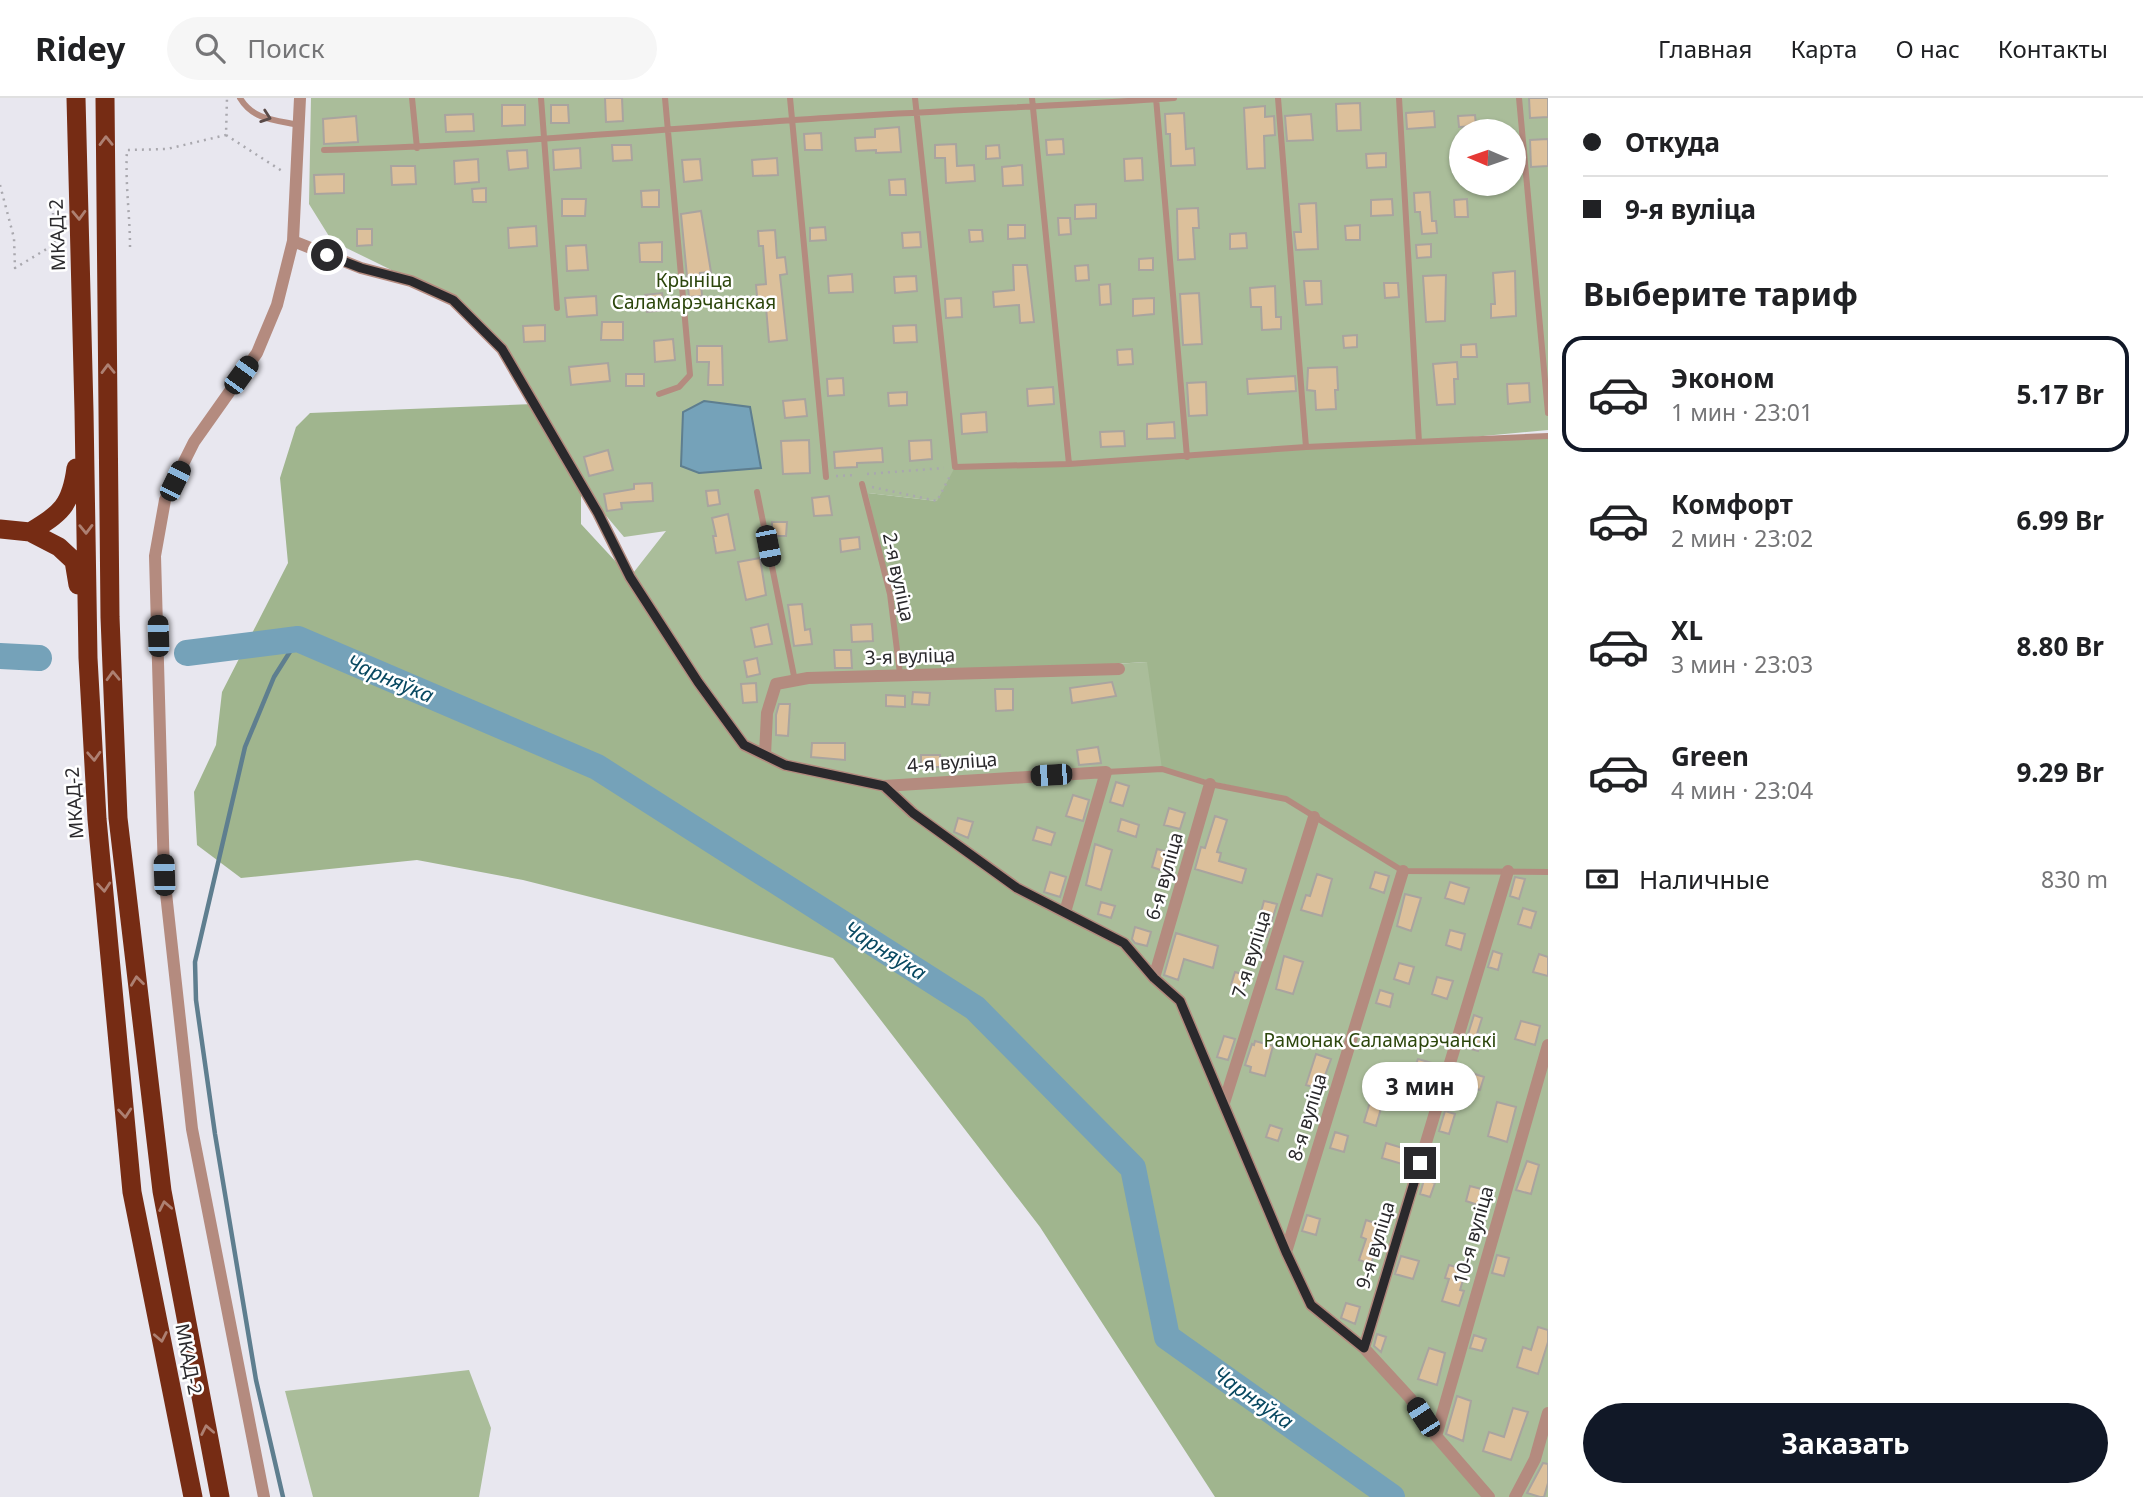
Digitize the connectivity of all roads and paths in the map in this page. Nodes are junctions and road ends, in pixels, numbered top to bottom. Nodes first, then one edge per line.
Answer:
1 (76, 98) edge
2 (105, 98) edge
3 (227, 98) edge
4 (240, 98) edge
5 (300, 98) edge
6 (412, 98) edge
7 (541, 98) edge
8 (665, 98) edge
9 (790, 98) edge
10 (915, 98) edge
11 (1032, 98) edge
12 (1174, 98) edge
13 (1278, 98) edge
14 (1399, 98) edge
15 (1519, 98) edge
16 (1156, 99) edge
17 (1033, 107) junction
18 (917, 113) junction
19 (792, 120) junction
20 (299, 125) junction
21 (668, 131) junction
22 (226, 135) junction
23 (545, 140) junction
24 (417, 148) junction
25 (324, 150) dead end
26 (296, 173) junction
27 (0, 186) edge
28 (53, 213) dead end
29 (293, 241) junction
30 (130, 247) dead end
31 (557, 308) dead end
32 (659, 394) dead end
33 (84, 411) junction
34 (1548, 413) edge
35 (1548, 436) edge
36 (1419, 442) junction
37 (1307, 447) junction
38 (1187, 457) junction
39 (1069, 464) junction
40 (955, 467) junction
41 (825, 477) joint
42 (862, 484) joint
43 (757, 492) dead end
44 (0, 529) edge
45 (30, 532) junction
46 (88, 658) junction
47 (1119, 670) dead end
48 (900, 676) junction
49 (795, 681) junction
50 (765, 755) junction
51 (1106, 772) junction
52 (1210, 784) junction
53 (884, 786) junction
54 (1314, 817) junction
55 (1508, 871) junction
56 (1403, 872) junction
57 (1548, 872) edge
58 (1065, 912) junction
59 (1154, 978) junction
60 (1548, 1045) edge
61 (1224, 1103) junction
62 (1286, 1252) junction
63 (1364, 1348) junction
64 (1548, 1413) edge
65 (1436, 1436) junction
66 (194, 1497) edge
67 (220, 1497) edge
68 (264, 1497) edge
69 (1489, 1497) edge
70 (1515, 1497) edge

1 -> 33 highway, МКАД-2
67 -> 2 highway
3 - 22 path
4 -> 20 lane
5 - 20 street
6 - 24 lane
7 - 23 lane
8 - 21 lane
9 - 19 lane
10 - 18 lane
11 - 17 lane
12 - 16 lane
13 - 37 lane
14 - 36 lane
15 - 34 lane
16 - 17 lane
16 - 38 lane
17 - 18 lane
17 - 39 lane
18 - 19 lane
18 - 40 lane
19 - 21 lane
19 - 41 lane
20 - 26 street
21 - 23 lane
21 - 32 lane
22 - 26 path
22 - 30 path
23 - 24 lane
23 - 31 lane
24 - 25 lane
26 - 29 street
27 - 28 path
29 - 50 street, 4-я вуліца
29 - 68 street
33 - 45 highway
33 -> 46 highway, МКАД-2
35 - 36 lane
36 - 37 lane
37 - 38 lane
38 - 39 lane
39 - 40 lane
40 - 41 path
40 - 42 path
42 - 48 lane, 2-я вуліца
43 - 49 lane
44 - 45 highway
45 - 46 highway
46 -> 66 highway, МКАД-2
47 - 48 street, 3-я вуліца
48 - 49 street, 3-я вуліца
49 - 50 street
50 - 53 street, 4-я вуліца
51 - 52 lane
51 - 53 street, 4-я вуліца
51 - 58 street
52 - 54 lane
52 - 59 street, 6-я вуліца
53 - 58 street
54 - 56 lane
54 - 61 street, 7-я вуліца
55 - 56 lane
55 - 57 lane
55 - 63 street, 9-я вуліца
56 - 62 street, 8-я вуліца
58 - 59 street
59 - 61 street
60 - 65 street, 10-я вуліца
61 - 62 street
62 - 63 street
63 - 65 street
64 - 70 street
65 - 69 street

